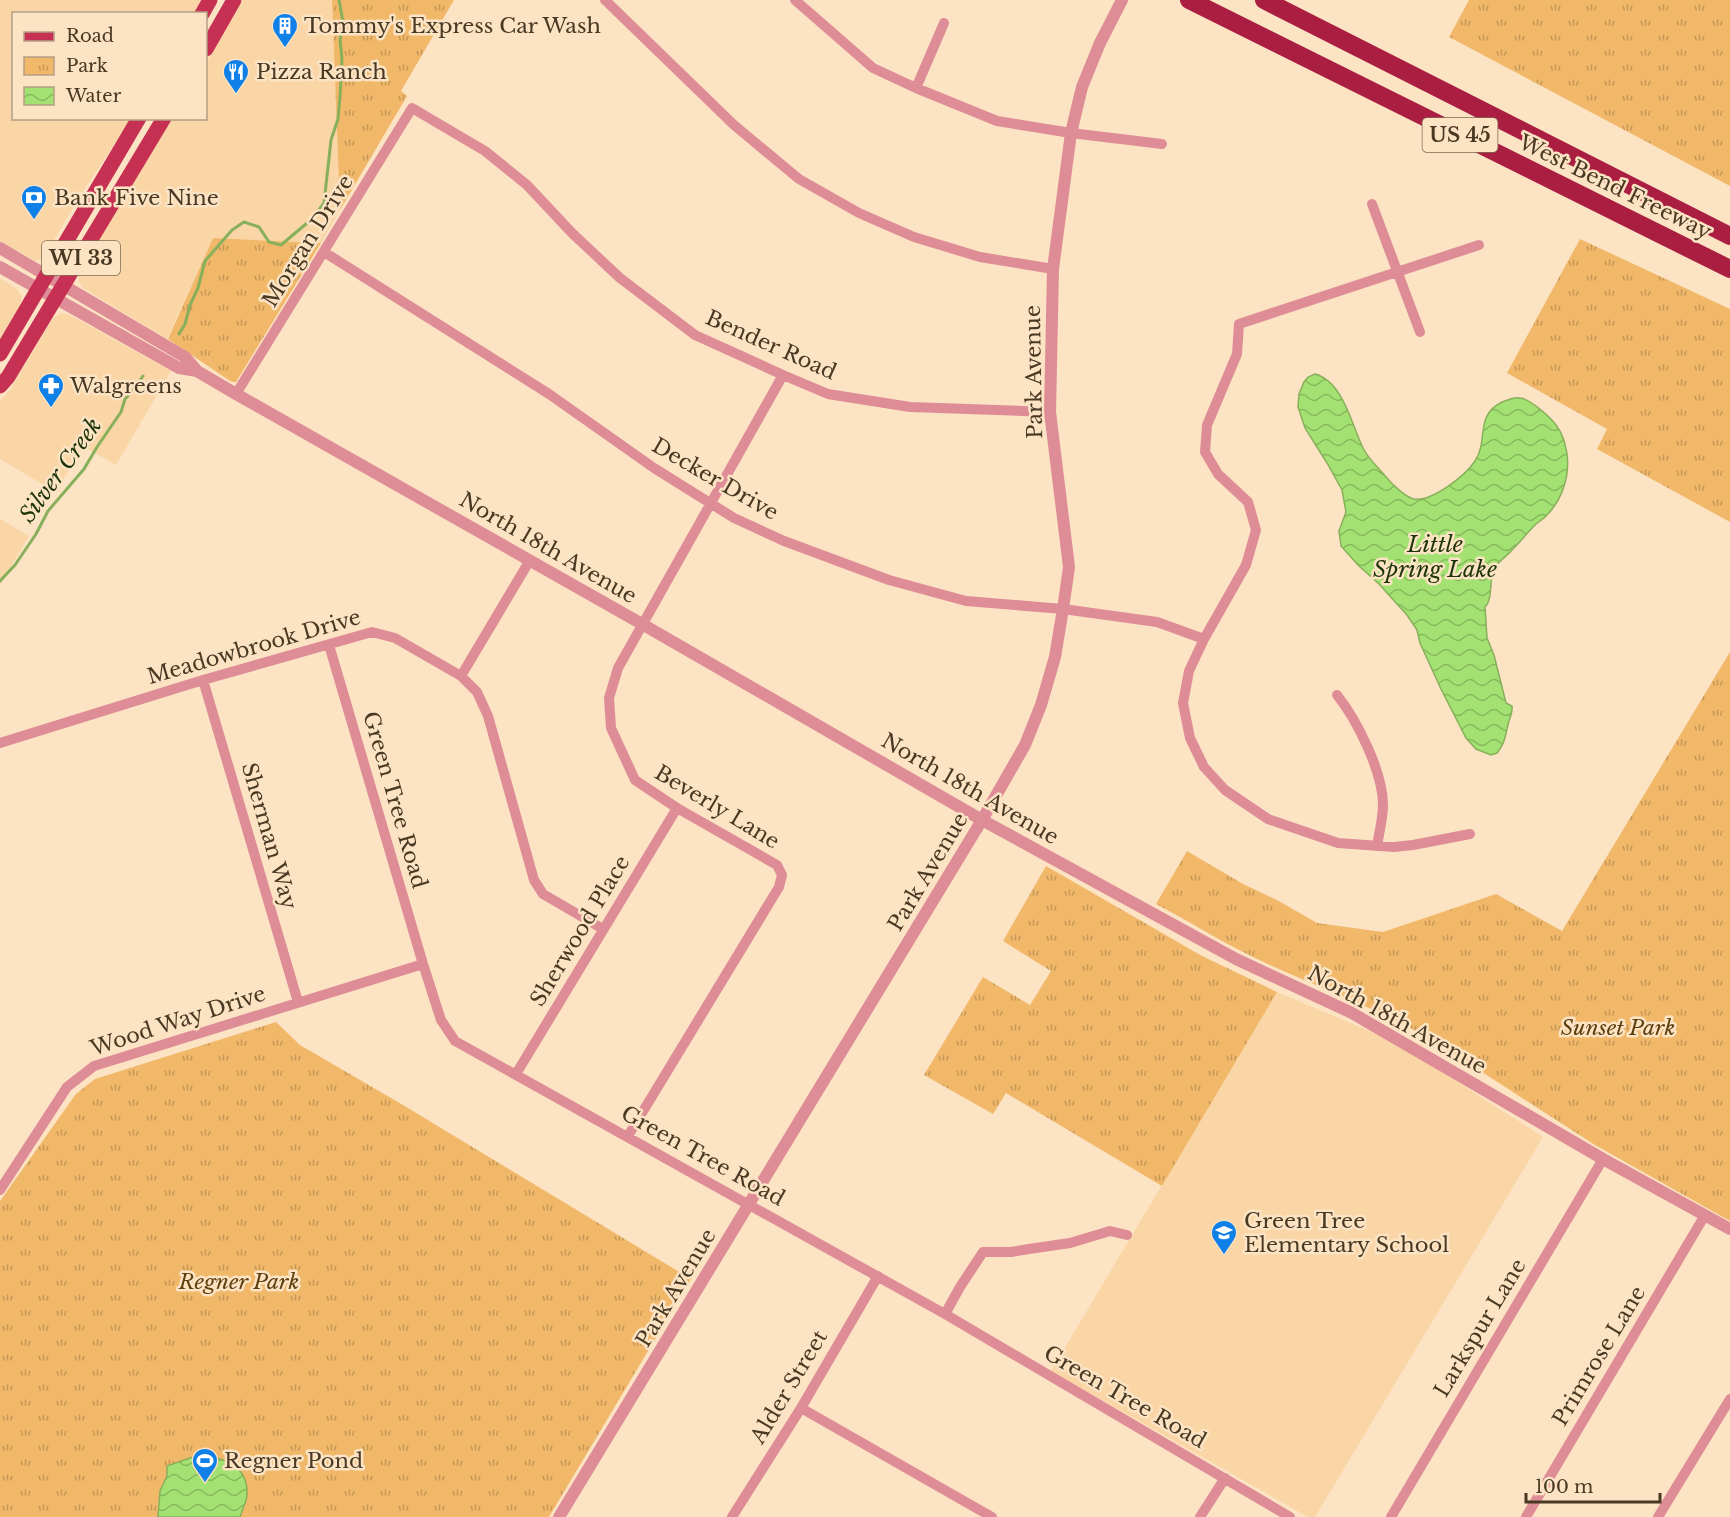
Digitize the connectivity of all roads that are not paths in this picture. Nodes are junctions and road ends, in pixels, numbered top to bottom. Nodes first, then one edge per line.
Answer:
1 (234, 0) edge
2 (605, 0) edge
3 (795, 0) edge
4 (1122, 0) edge
5 (1189, 0) edge
6 (1264, 0) edge
7 (944, 23) dead end
8 (207, 47) edge
9 (916, 88) junction
10 (412, 108) joint
11 (139, 120) edge
12 (163, 120) edge
13 (1071, 133) junction
14 (1162, 144) dead end
15 (1372, 204) dead end
16 (1730, 236) edge
17 (1479, 245) dead end
18 (0, 248) edge
19 (324, 252) junction
20 (0, 267) edge
21 (1053, 269) junction
22 (1730, 269) edge
23 (1397, 273) junction
24 (43, 282) junction
25 (60, 292) junction
26 (1420, 333) dead end
27 (0, 354) edge
28 (783, 375) junction
29 (0, 386) edge
30 (236, 394) junction
31 (1050, 412) junction
32 (710, 502) junction
33 (530, 560) junction
34 (1063, 609) junction
35 (642, 624) junction
36 (1204, 639) junction
37 (329, 645) junction
38 (461, 676) junction
39 (203, 680) junction
40 (1337, 695) dead end
41 (0, 743) edge
42 (677, 808) junction
43 (982, 820) junction
44 (1470, 834) dead end
45 (1377, 846) junction
46 (603, 929) junction
47 (423, 964) junction
48 (298, 1002) junction
49 (516, 1074) junction
50 (628, 1136) junction
51 (1603, 1159) junction
52 (0, 1190) edge
53 (749, 1204) junction
54 (1705, 1215) junction
55 (1730, 1229) edge
56 (1127, 1235) dead end
57 (878, 1276) junction
58 (945, 1314) junction
59 (1730, 1399) edge
60 (801, 1408) junction
61 (1225, 1478) junction
62 (559, 1517) edge
63 (732, 1517) edge
64 (992, 1517) edge
65 (1200, 1517) edge
66 (1290, 1517) edge
67 (1391, 1517) edge
68 (1526, 1517) edge
69 (1658, 1517) edge

1 - 8 main road
2 - 21 street
3 - 9 street
4 - 13 street, Park Avenue
5 - 22 highway, West Bend Freeway / US 45
6 - 16 highway, West Bend Freeway / US 45
7 - 9 street
9 - 13 street
10 - 19 street, Morgan Drive
10 - 28 street, Bender Road
11 - 24 main road, WI 33
12 - 25 main road, WI 33
13 - 14 street
13 - 21 street, Park Avenue
15 - 23 street
17 - 23 street
18 - 24 street, North 18th Avenue
19 - 30 street, Morgan Drive
19 - 32 street, Decker Drive
20 - 24 street, North 18th Avenue
21 - 31 street, Park Avenue
23 - 26 street
23 - 36 street
24 - 25 street, North 18th Avenue
24 - 27 main road, WI 33
25 - 29 main road, WI 33
25 - 30 street, North 18th Avenue
28 - 31 street, Bender Road
28 - 32 street, Beverly Lane
30 - 33 street, North 18th Avenue
31 - 34 street, Park Avenue
32 - 34 street, Decker Drive
32 - 35 street, Beverly Lane
33 - 35 street, North 18th Avenue
33 - 38 street
34 - 36 street, Decker Drive
34 - 43 street, Park Avenue
35 - 42 street, Beverly Lane
35 - 43 street, North 18th Avenue
36 - 45 street
37 - 38 street, Meadowbrook Drive
37 - 39 street, Meadowbrook Drive
37 - 47 street, Green Tree Road
38 - 46 street, Meadowbrook Drive
39 - 41 street, Meadowbrook Drive
39 - 48 street, Sherman Way
40 - 45 street
42 - 46 street, Sherwood Place
42 - 50 street, Beverly Lane
43 - 51 street, North 18th Avenue
43 - 53 street, Park Avenue
44 - 45 street
46 - 49 street, Sherwood Place
47 - 48 street, Wood Way Drive
47 - 49 street, Green Tree Road
48 - 52 street, Wood Way Drive
49 - 50 street, Green Tree Road
50 - 53 street, Green Tree Road
51 - 54 street, North 18th Avenue
51 - 67 street, Larkspur Lane
53 - 57 street, Green Tree Road
53 - 62 street, Park Avenue
54 - 55 street, North 18th Avenue
54 - 68 street, Primrose Lane
56 - 58 street
57 - 58 street, Green Tree Road
57 - 60 street, Alder Street
58 - 61 street, Green Tree Road
59 - 69 street
60 - 63 street, Alder Street
60 - 64 street
61 - 65 street
61 - 66 street, Green Tree Road

